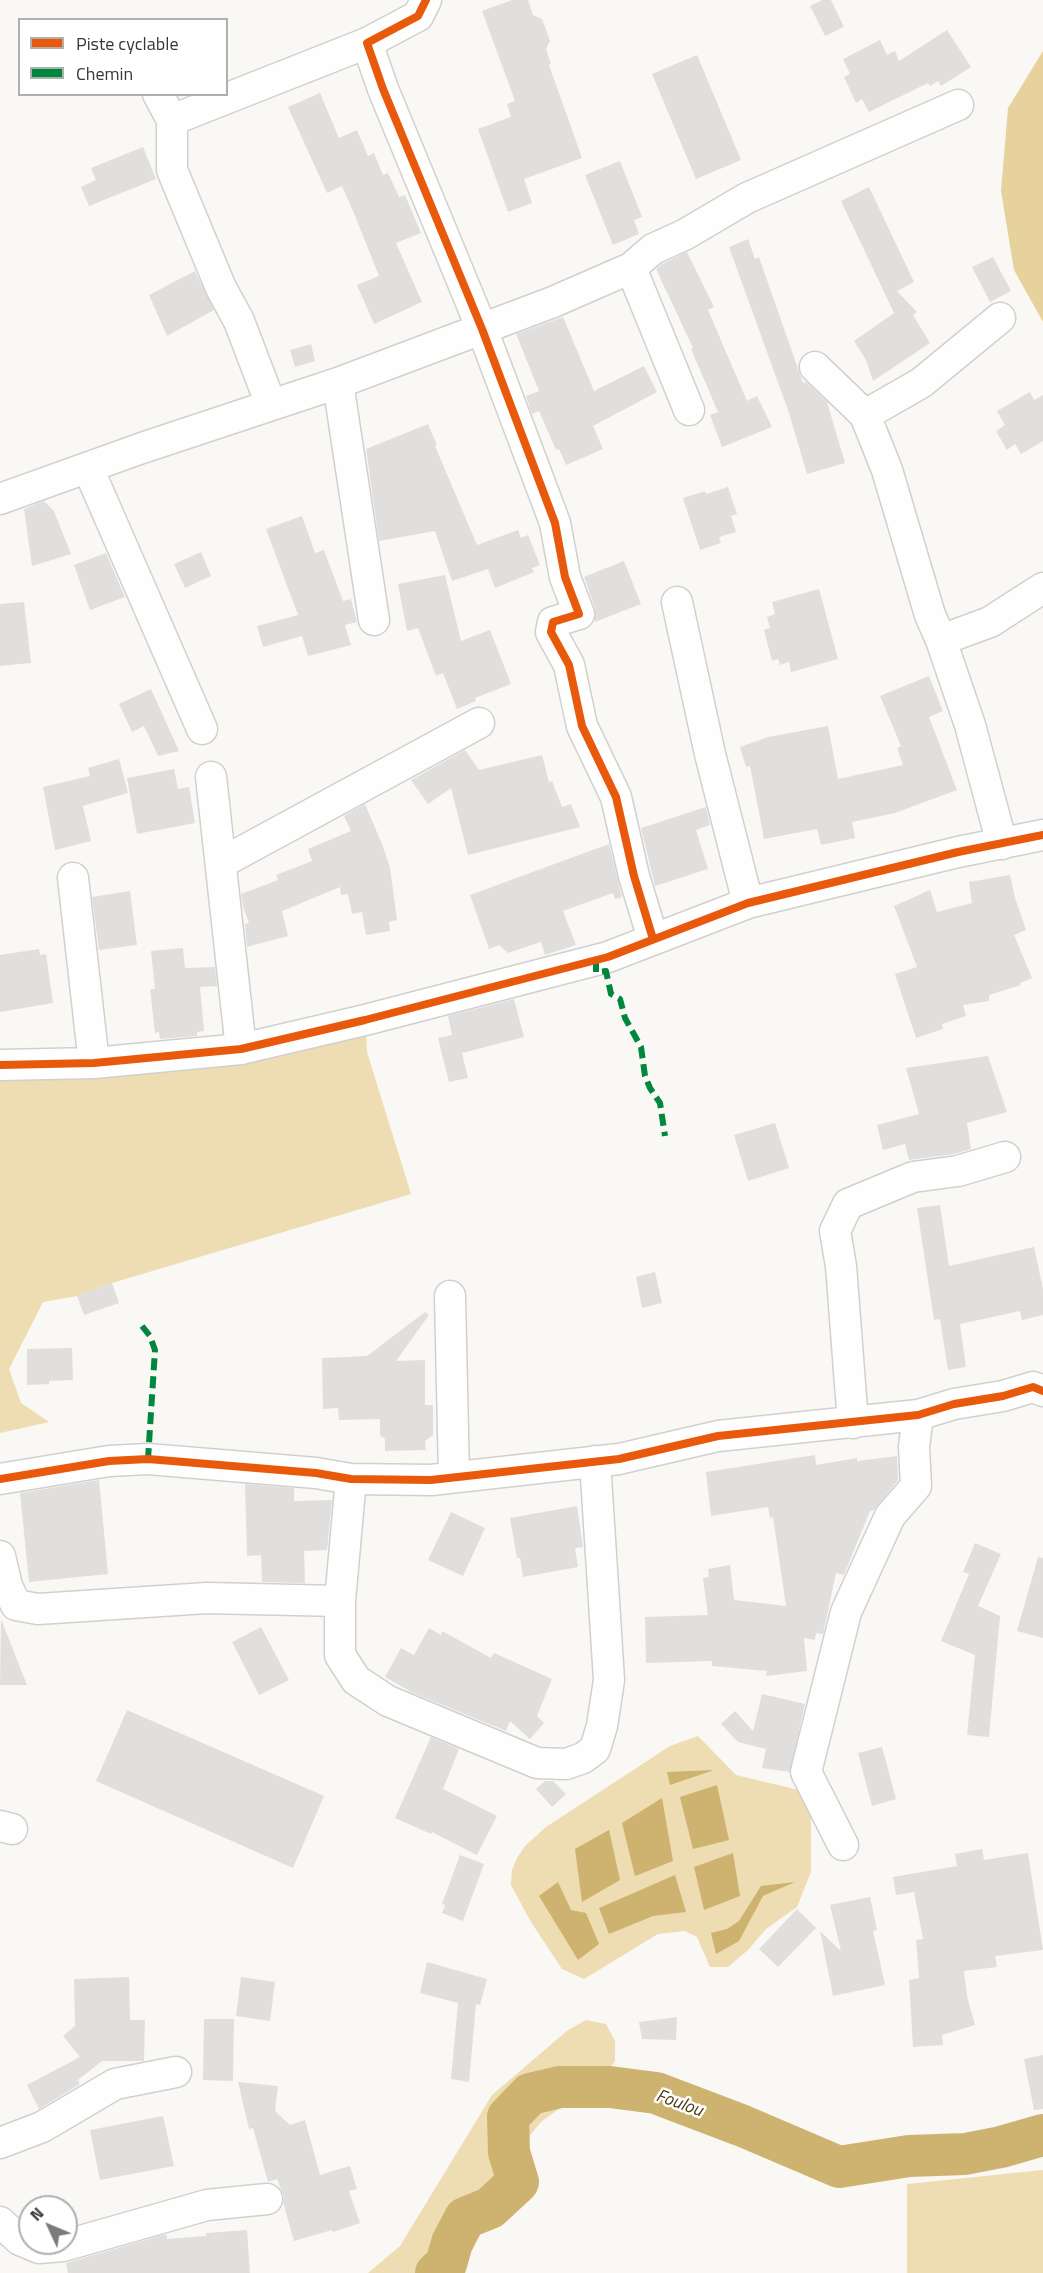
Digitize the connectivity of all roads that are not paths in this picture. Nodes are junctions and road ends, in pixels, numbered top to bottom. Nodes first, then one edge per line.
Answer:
1 (426, 0) edge
2 (367, 43) junction
3 (159, 96) edge
4 (958, 105) dead end
5 (172, 120) junction
6 (631, 268) junction
7 (1000, 318) dead end
8 (482, 329) junction
9 (815, 367) dead end
10 (338, 383) junction
11 (270, 405) junction
12 (689, 410) dead end
13 (864, 415) junction
14 (88, 468) junction
15 (0, 499) edge
16 (1043, 588) edge
17 (677, 602) dead end
18 (374, 620) dead end
19 (941, 640) junction
20 (479, 723) dead end
21 (202, 729) dead end
22 (211, 777) dead end
23 (1043, 835) edge
24 (1002, 844) junction
25 (221, 863) junction
26 (73, 878) dead end
27 (748, 903) junction
28 (653, 939) junction
29 (241, 1049) junction
30 (94, 1063) junction
31 (0, 1065) edge
32 (1005, 1157) dead end
33 (450, 1296) dead end
34 (1040, 1388) edge
35 (918, 1415) junction
36 (854, 1423) junction
37 (594, 1461) junction
38 (454, 1477) junction
39 (0, 1479) edge
40 (351, 1479) junction
41 (0, 1556) edge
42 (340, 1601) junction
43 (843, 1845) dead end
44 (176, 2072) dead end
45 (0, 2143) edge
46 (267, 2199) dead end
47 (0, 2222) edge

1 - 2 street
2 - 5 street
2 - 8 street
3 - 5 street
4 - 6 street
5 - 11 street
6 - 8 street
6 - 12 street
7 - 13 street
8 - 10 street
8 - 28 street
9 - 13 street
10 - 11 street
10 - 18 street
11 - 14 street
13 - 19 street
14 - 15 street
14 - 21 street
16 - 19 street
17 - 27 street
19 - 24 street
20 - 25 street
22 - 25 street
23 - 24 street
24 - 27 street
25 - 29 street
26 - 30 street
27 - 28 street
28 - 29 street
29 - 30 street
30 - 31 street
32 - 36 street
33 - 38 street
34 - 35 street
35 - 36 street
35 - 43 street
36 - 37 street
37 - 38 street
37 - 42 street
38 - 40 street
39 - 40 street
40 - 42 street
41 - 42 street
44 - 45 street
46 - 47 street

